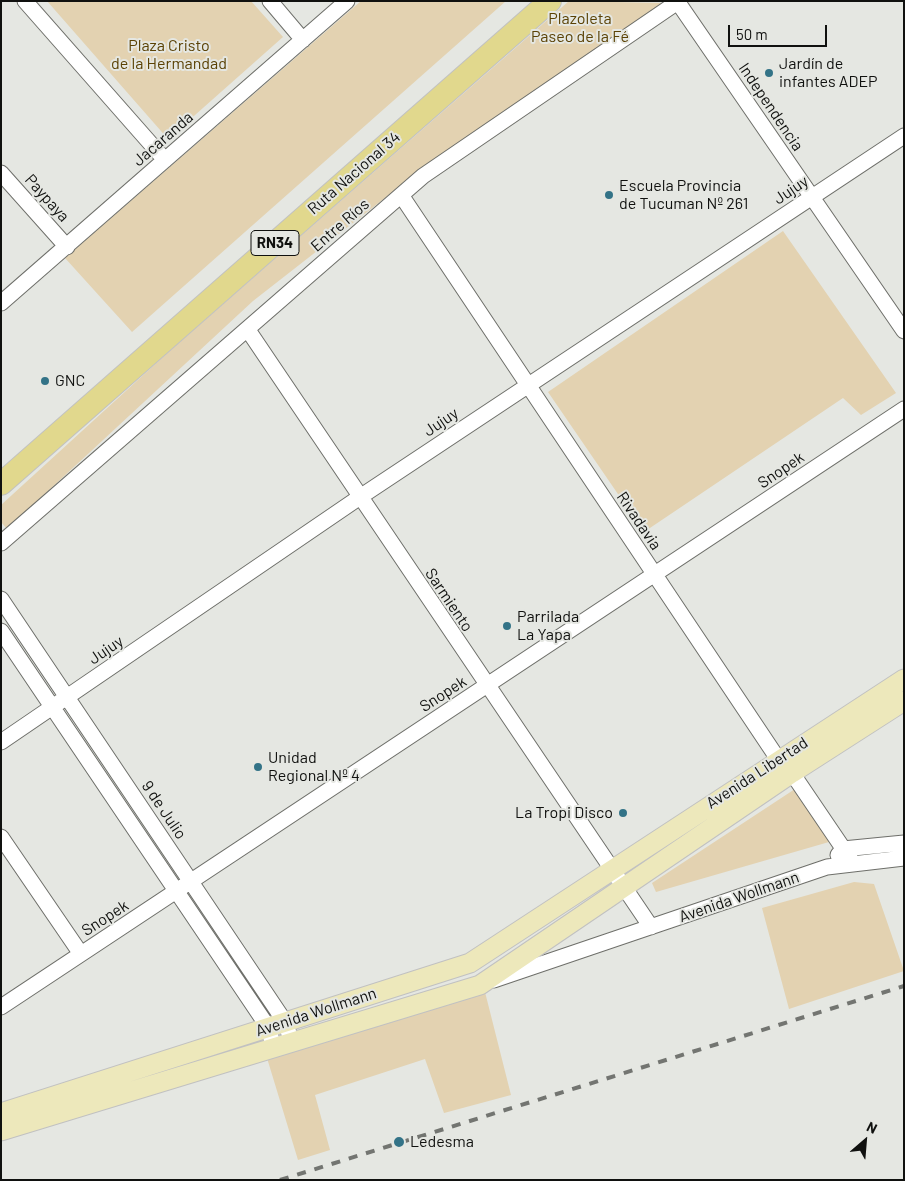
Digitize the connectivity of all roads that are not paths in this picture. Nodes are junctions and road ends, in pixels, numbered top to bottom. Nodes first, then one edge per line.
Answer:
1 (25, 1) edge
2 (270, 1) edge
3 (347, 1) edge
4 (529, 1) edge
5 (550, 1) edge
6 (678, 2) edge
7 (303, 40) junction
8 (904, 136) edge
9 (165, 160) junction
10 (1, 173) edge
11 (400, 196) junction
12 (812, 197) junction
13 (66, 246) junction
14 (1, 303) edge
15 (248, 330) junction
16 (904, 331) edge
17 (528, 385) junction
18 (904, 409) edge
19 (1, 463) edge
20 (1, 484) edge
21 (360, 497) junction
22 (1, 543) edge
23 (654, 575) junction
24 (1, 599) edge
25 (1, 631) edge
26 (904, 678) edge
27 (487, 686) junction
28 (67, 697) junction
29 (904, 701) edge
30 (52, 707) junction
31 (1, 742) edge
32 (778, 759) junction
33 (792, 773) junction
34 (1, 838) edge
35 (904, 843) edge
36 (843, 849) junction
37 (904, 858) edge
38 (852, 863) junction
39 (827, 867) junction
40 (611, 869) junction
41 (191, 882) junction
42 (624, 887) junction
43 (176, 892) junction
44 (651, 927) junction
45 (81, 954) junction
46 (480, 985) junction
47 (1, 1007) edge
48 (277, 1025) junction
49 (283, 1045) junction
50 (1, 1113) edge
51 (1, 1131) edge

1 - 9 street
2 - 7 street
3 - 7 street, Jacaranda
4 - 19 highway, Ruta Nacional 34 / RN34
5 - 20 highway, Ruta Nacional 34 / RN34
6 - 11 street, Entre Ríos
6 - 12 street, Independencia
7 - 9 street, Jacaranda
8 - 12 street, Jujuy
9 - 13 street, Jacaranda
10 - 13 street, Paypaya
11 - 15 street, Entre Ríos
11 - 17 street, Rivadavia
12 - 16 street, Independencia
12 - 17 street, Jujuy
13 - 14 street, Jacaranda
15 - 21 street, Sarmiento
15 - 22 street, Entre Ríos
17 - 21 street, Jujuy
17 - 23 street, Rivadavia
18 - 23 street, Snopek
21 - 27 street, Sarmiento
21 - 28 street, Jujuy
23 - 27 street, Snopek
23 - 32 street, Rivadavia
24 - 28 street, 9 de Julio
25 - 30 street, 9 de Julio
26 - 32 main road, Avenida Libertad
27 - 40 street, Sarmiento
27 - 41 street, Snopek
28 - 30 street, Jujuy
28 - 41 street, 9 de Julio
29 - 33 main road, Avenida Libertad
30 - 31 street, Jujuy
30 - 43 street, 9 de Julio
32 - 33 street, Rivadavia
32 - 40 main road, Avenida Libertad
33 - 36 street, Rivadavia
33 - 42 main road, Avenida Libertad
34 - 45 street
35 - 36 street
36 - 38 street, Rivadavia
36 - 39 street, Avenida Wollmann
37 - 38 street, Avenida Wollmann
38 - 39 street, Avenida Wollmann
39 - 44 street, Avenida Wollmann
40 - 42 street, Sarmiento
40 - 48 main road, Avenida Wollmann
41 - 43 street, Snopek
41 - 48 street, 9 de Julio
42 - 44 street
42 - 46 main road, Avenida Wollmann
43 - 45 street, Snopek
43 - 48 street, 9 de Julio
44 - 46 street, Avenida Wollmann
45 - 47 street, Snopek
46 - 49 main road, Avenida Wollmann
48 - 49 street, 9 de Julio
48 - 50 main road, Avenida Wollmann
49 - 51 main road, Avenida Wollmann

